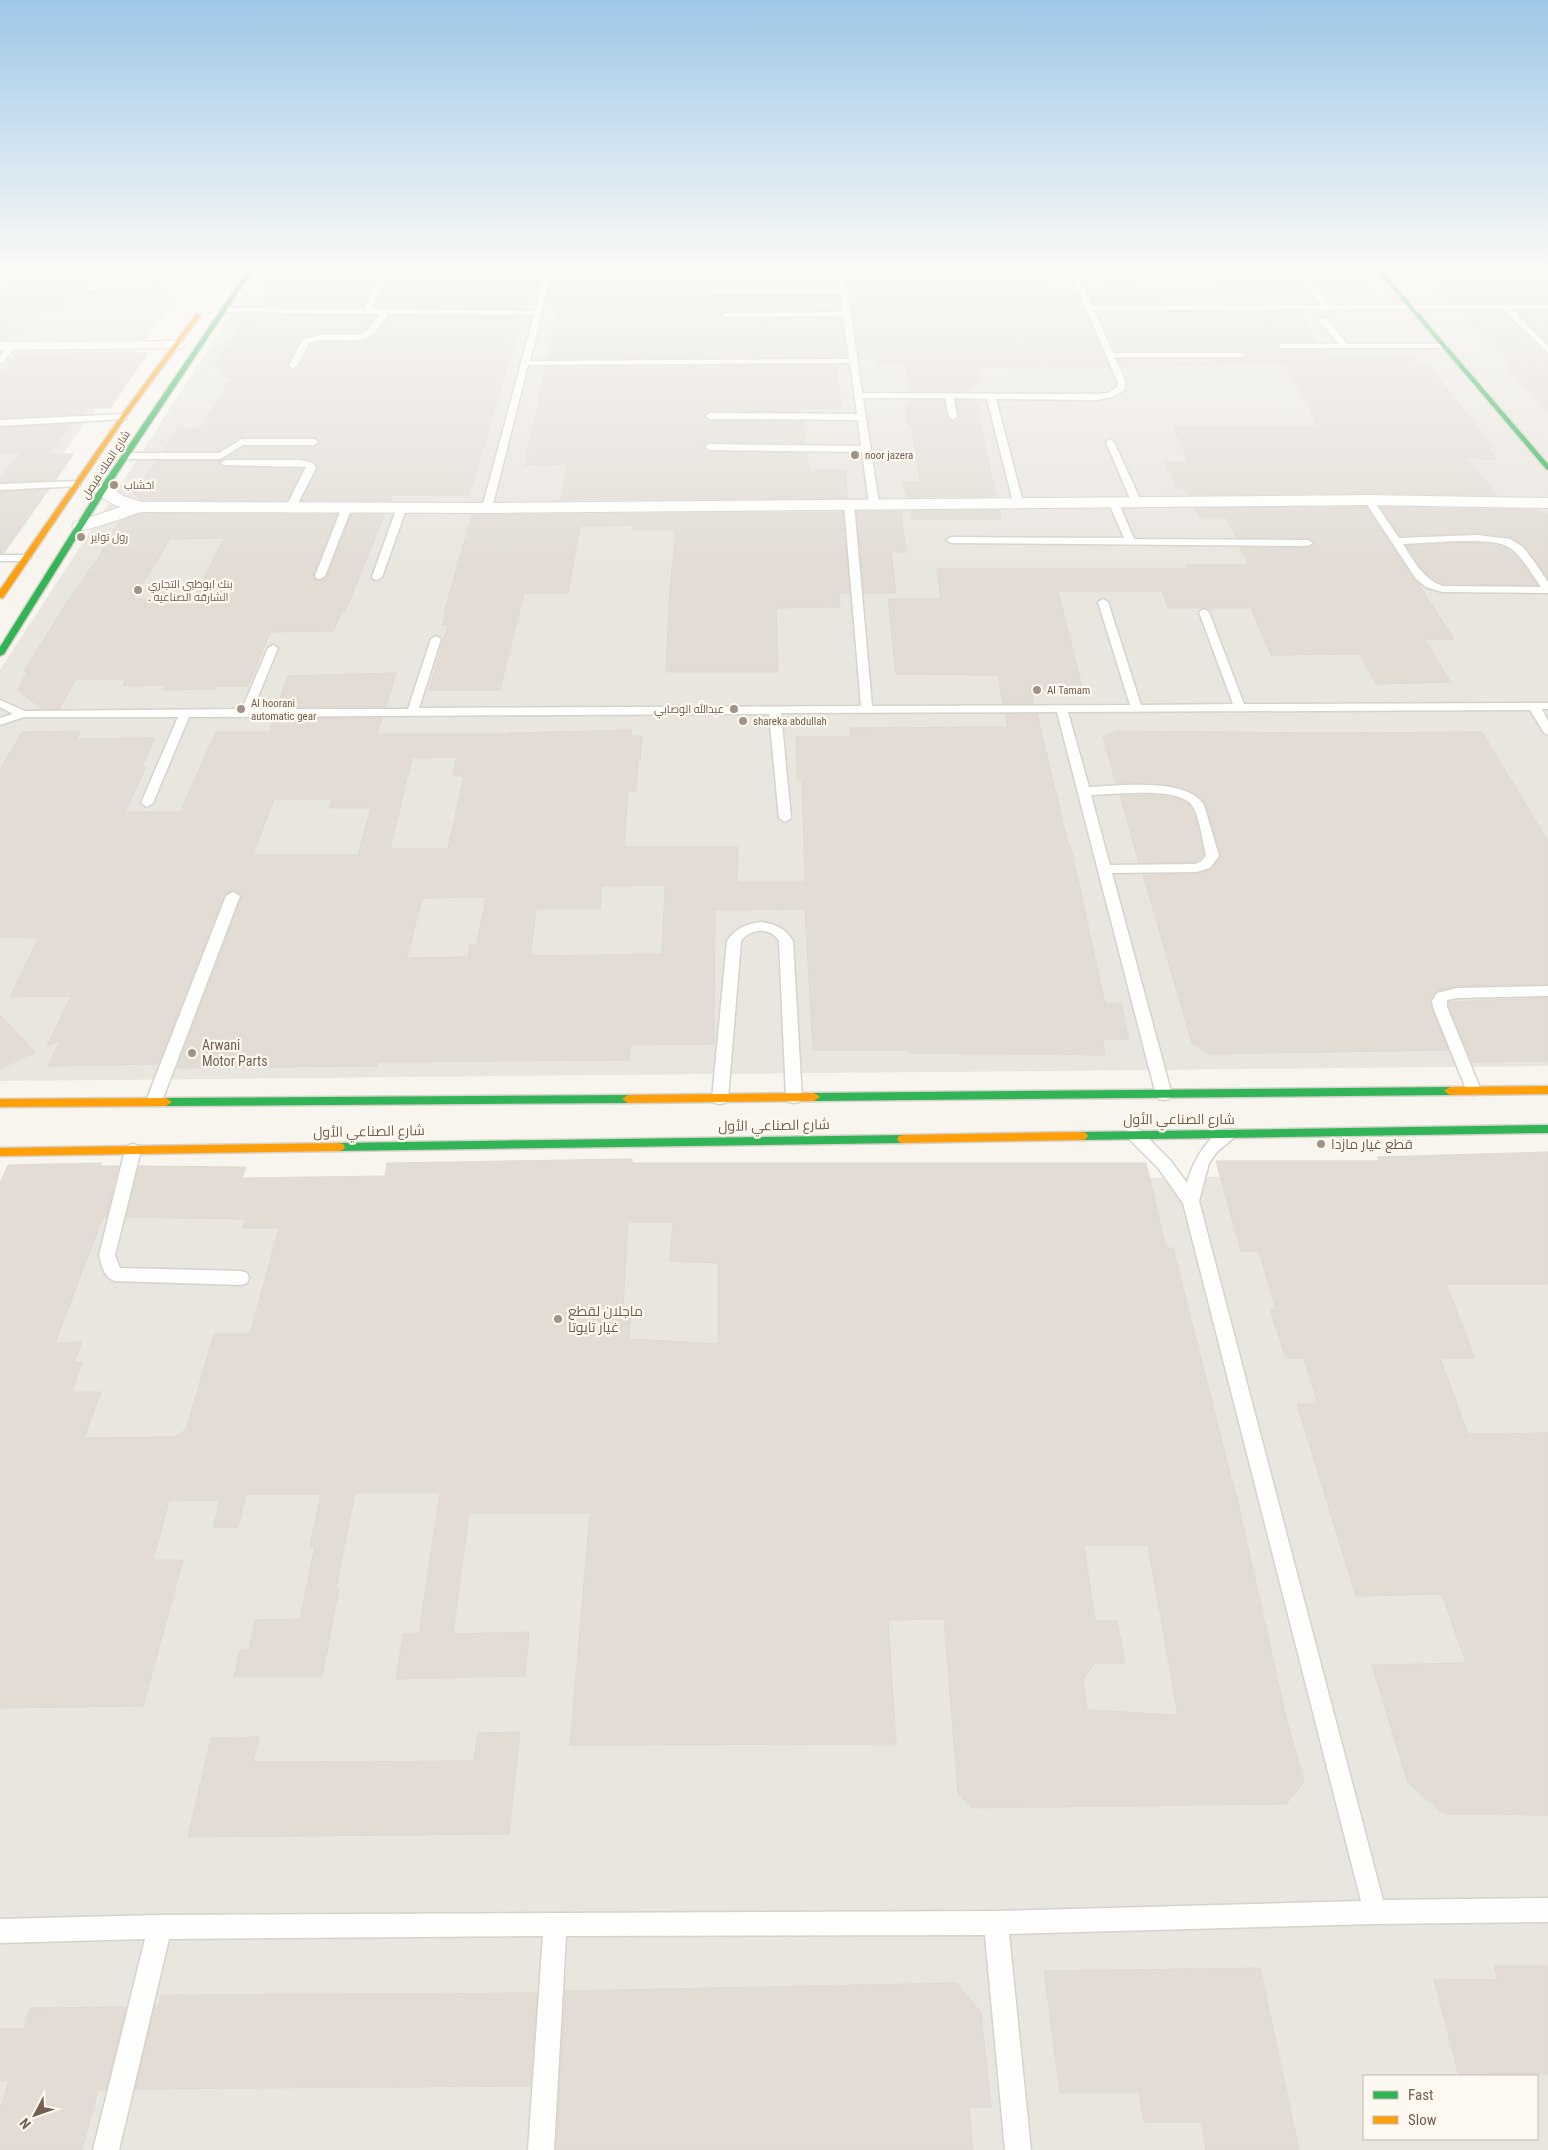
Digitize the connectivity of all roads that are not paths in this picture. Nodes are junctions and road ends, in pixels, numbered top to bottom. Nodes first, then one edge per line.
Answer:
1 (160, 367) edge
2 (186, 367) edge
3 (524, 367) edge
4 (854, 367) edge
5 (1115, 367) edge
6 (1463, 367) edge
7 (858, 395) junction
8 (949, 396) junction
9 (991, 396) junction
10 (710, 416) dead end
11 (122, 417) junction
12 (861, 417) junction
13 (953, 417) dead end
14 (0, 423) edge
15 (314, 442) dead end
16 (1110, 442) dead end
17 (709, 447) dead end
18 (866, 448) junction
19 (126, 456) junction
20 (226, 462) dead end
21 (1548, 468) edge
22 (77, 484) junction
23 (0, 487) edge
24 (104, 489) junction
25 (1369, 500) junction
26 (1113, 501) junction
27 (1136, 501) junction
28 (1018, 502) junction
29 (1548, 503) edge
30 (849, 504) junction
31 (874, 504) junction
32 (141, 507) junction
33 (291, 507) junction
34 (347, 507) junction
35 (402, 507) junction
36 (487, 508) junction
37 (81, 526) junction
38 (951, 540) dead end
39 (1396, 540) junction
40 (1130, 542) junction
41 (1308, 543) dead end
42 (0, 558) edge
43 (26, 558) junction
44 (320, 576) dead end
45 (377, 577) dead end
46 (1548, 590) edge
47 (0, 595) edge
48 (1103, 602) dead end
49 (1204, 612) dead end
50 (436, 638) dead end
51 (273, 648) dead end
52 (0, 654) edge
53 (0, 704) edge
54 (1534, 706) junction
55 (1548, 706) edge
56 (1240, 708) junction
57 (1137, 709) junction
58 (867, 710) junction
59 (1062, 710) junction
60 (775, 711) junction
61 (412, 712) junction
62 (185, 713) junction
63 (246, 713) junction
64 (23, 714) junction
65 (0, 722) edge
66 (1548, 731) edge
67 (1084, 792) junction
68 (147, 803) dead end
69 (785, 818) dead end
70 (1104, 869) junction
71 (233, 896) dead end
72 (1548, 991) edge
73 (1473, 1090) junction
74 (1548, 1090) edge
75 (1164, 1095) junction
76 (794, 1098) junction
77 (720, 1099) junction
78 (154, 1101) junction
79 (0, 1103) edge
80 (1548, 1129) edge
81 (1134, 1134) junction
82 (1230, 1134) junction
83 (133, 1150) junction
84 (0, 1152) edge
85 (1191, 1201) junction
86 (241, 1278) dead end
87 (1548, 1910) edge
88 (1375, 1912) junction
89 (996, 1923) junction
90 (554, 1924) junction
91 (160, 1927) junction
92 (0, 1931) edge
93 (106, 2150) edge
94 (541, 2150) edge
95 (1018, 2150) edge

1 - 11 main road, شارع الملك فيصل
2 - 19 main road, شارع الملك فيصل
3 - 36 lane
4 - 7 lane
5 - 9 lane
6 - 21 main road
7 - 8 lane
7 - 12 lane
8 - 9 lane
8 - 13 lane
9 - 28 lane
10 - 12 lane
11 - 14 lane
11 - 22 main road, شارع الملك فيصل
12 - 18 lane
15 - 19 lane
16 - 27 lane
17 - 18 lane
18 - 31 lane
19 - 24 main road, شارع الملك فيصل
20 - 33 lane
22 - 23 lane
22 - 43 main road, شارع الملك فيصل
24 - 32 street
24 - 37 main road, شارع الملك فيصل
25 - 27 street
25 - 29 street
25 - 39 lane
26 - 27 street
26 - 28 street
26 - 40 lane
28 - 31 street
30 - 31 street
30 - 36 street
30 - 58 lane
32 - 33 street
32 - 37 street
33 - 34 street
34 - 35 street
34 - 44 lane
35 - 36 street
35 - 45 lane
37 - 52 main road, شارع الملك فيصل
38 - 40 lane
39 - 46 lane
39 - 46 lane
40 - 41 lane
42 - 43 lane
43 - 47 main road, شارع الملك فيصل
48 - 57 lane
49 - 56 lane
50 - 61 lane
51 - 63 lane
53 - 64 lane
54 - 55 lane
54 - 56 lane
54 - 66 lane
56 - 57 lane
57 - 59 lane
58 - 59 lane
58 - 60 lane
59 - 67 lane
60 - 61 lane
60 - 69 lane
61 - 63 lane
62 - 63 lane
62 - 64 lane
62 - 68 lane
64 - 65 lane
67 - 70 lane
67 - 70 lane
70 - 75 lane
71 - 78 lane
72 - 73 lane
73 - 74 main road, شارع الصناعي الأول
73 - 75 main road, شارع الصناعي الأول
75 - 76 main road, شارع الصناعي الأول
76 - 77 main road, شارع الصناعي الأول
76 - 77 lane
77 - 78 main road, شارع الصناعي الأول
78 - 79 main road, شارع الصناعي الأول
80 - 82 main road, شارع الصناعي الأول
81 - 82 main road, شارع الصناعي الأول
81 - 83 main road, شارع الصناعي الأول
81 - 85 lane
82 - 85 lane
83 - 84 main road, شارع الصناعي الأول
83 - 86 lane
85 - 88 lane
87 - 88 lane
88 - 89 lane
89 - 90 lane
89 - 95 lane
90 - 91 lane
90 - 94 lane
91 - 92 lane
91 - 93 lane

